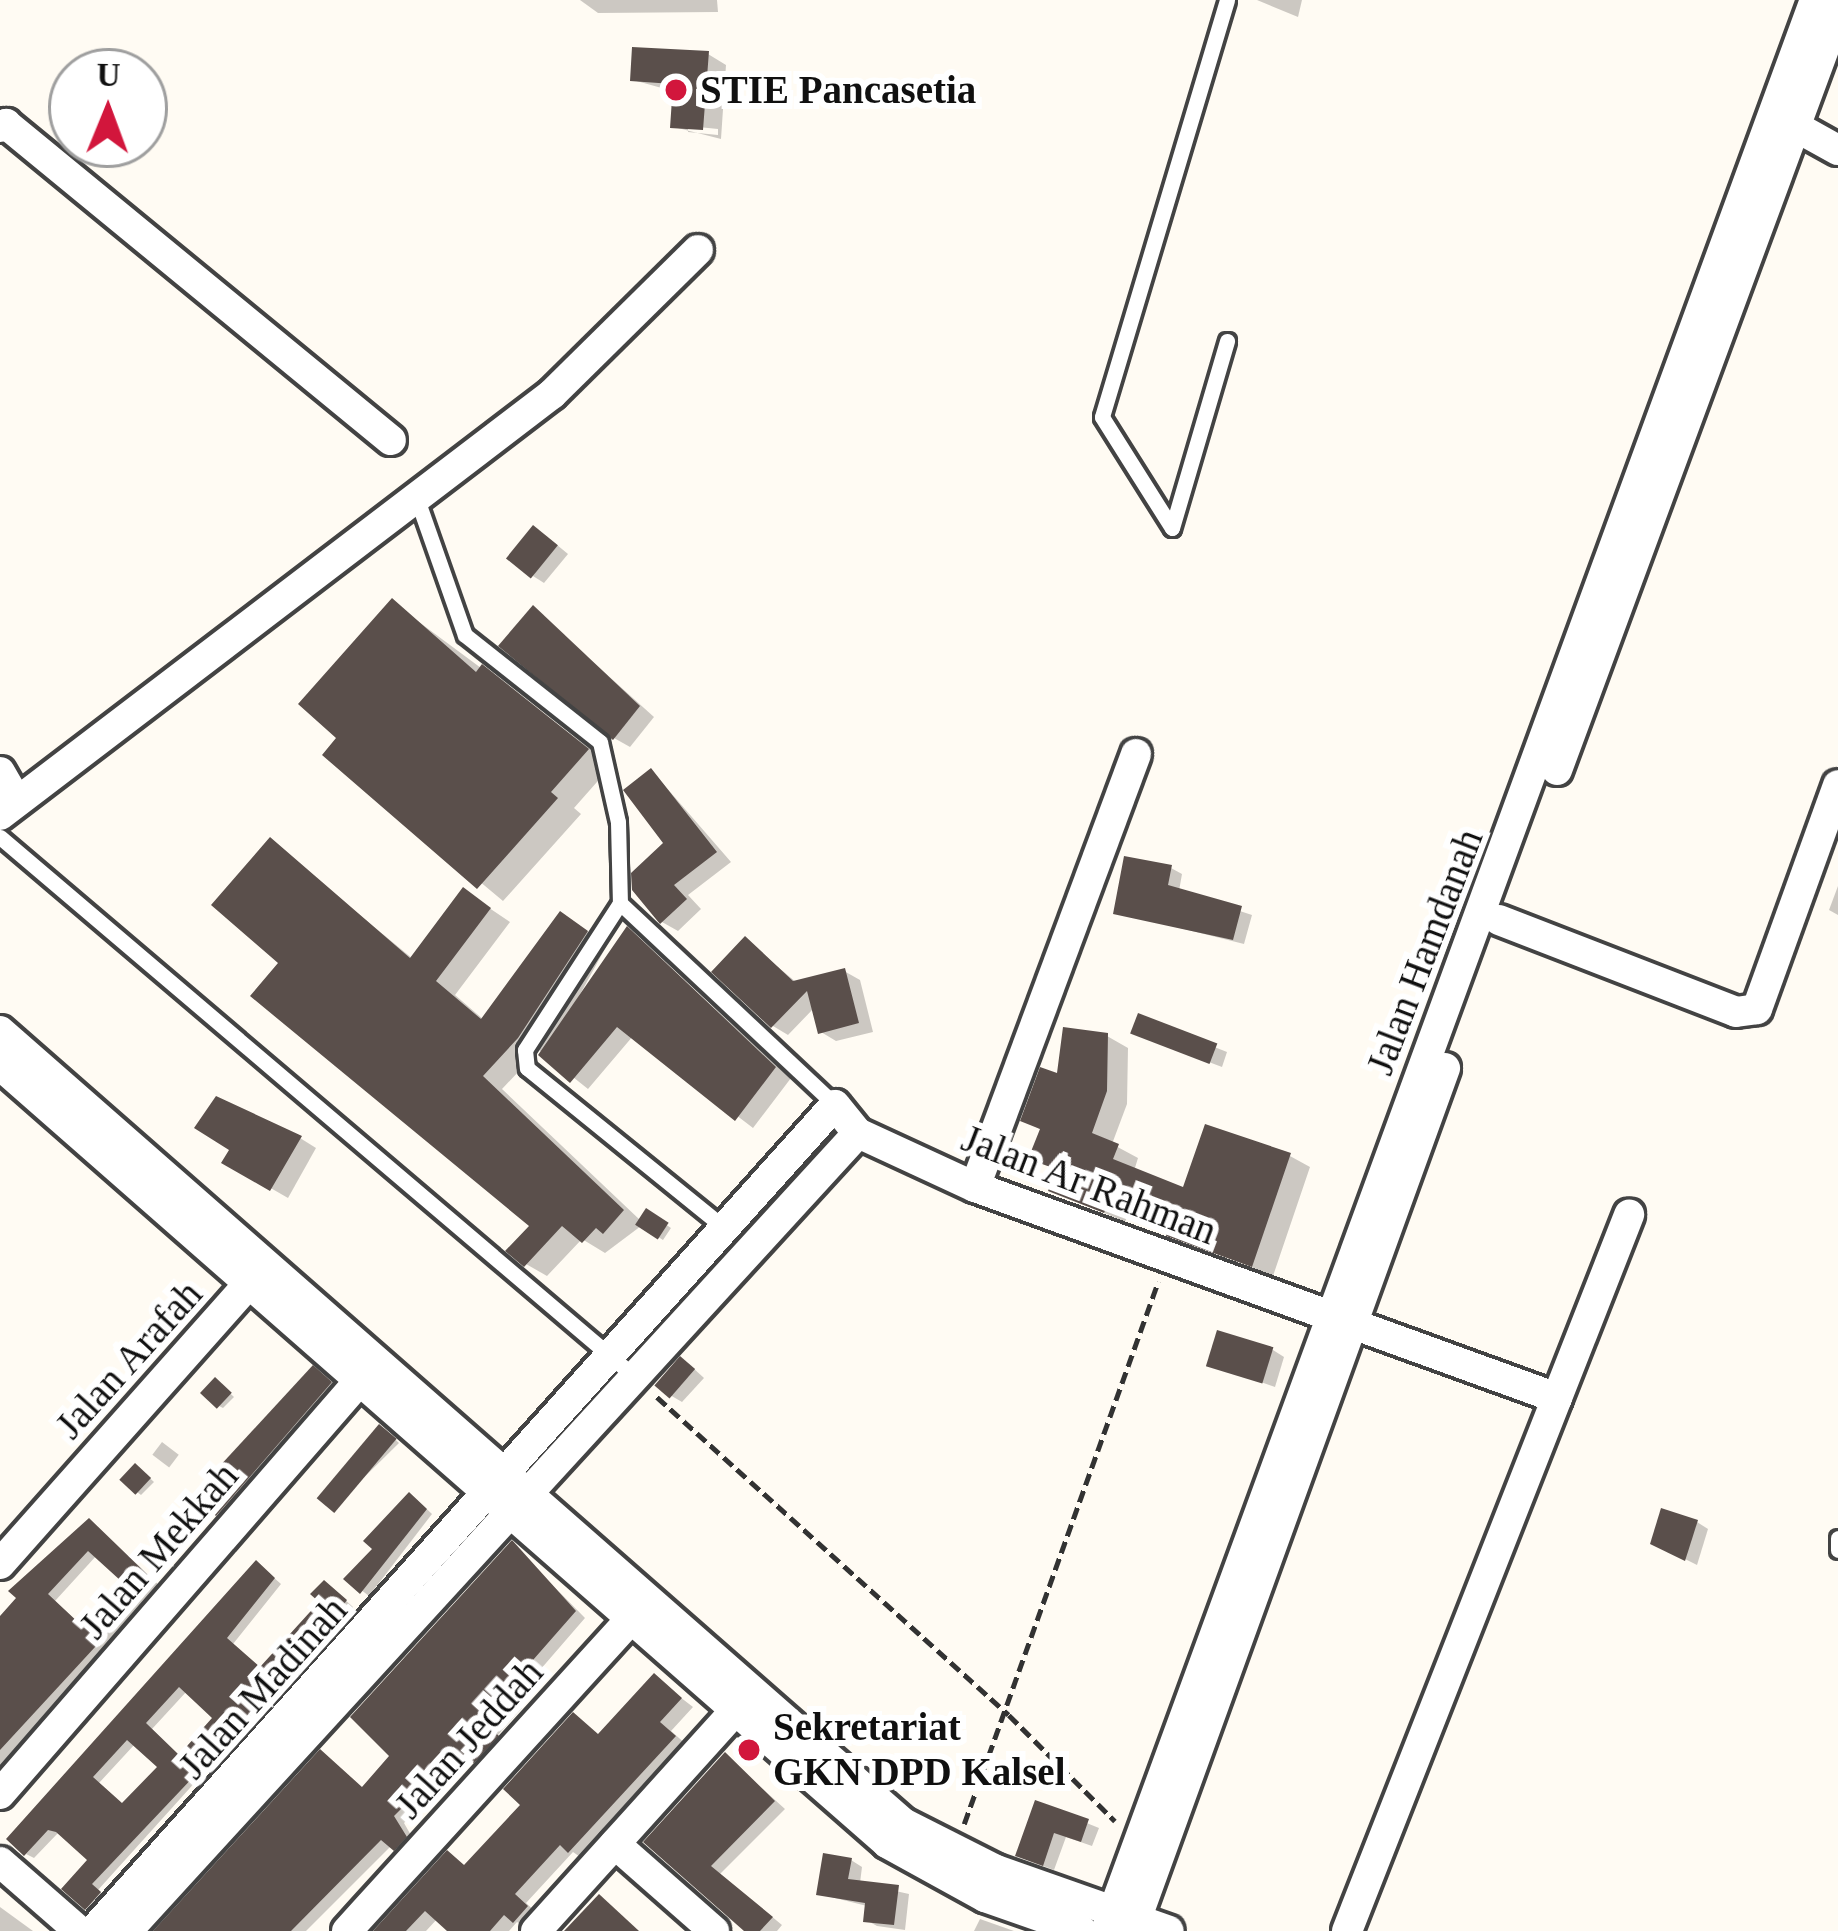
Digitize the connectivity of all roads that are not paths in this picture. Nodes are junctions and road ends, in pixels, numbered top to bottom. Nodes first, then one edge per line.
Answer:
1 (1227, 0) edge
2 (1815, 0) edge
3 (1838, 11) edge
4 (1789, 122) junction
5 (0, 128) edge
6 (1838, 150) edge
7 (698, 250) dead end
8 (1227, 341) dead end
9 (391, 440) dead end
10 (417, 499) junction
11 (1136, 754) dead end
12 (0, 772) edge
13 (1838, 785) edge
14 (9, 808) edge
15 (0, 837) edge
16 (620, 903) junction
17 (1499, 920) junction
18 (0, 1031) edge
19 (0, 1065) edge
20 (835, 1105) junction
21 (858, 1133) junction
22 (975, 1186) junction
23 (1629, 1215) dead end
24 (724, 1227) junction
25 (259, 1273) junction
26 (674, 1281) junction
27 (705, 1301) junction
28 (1339, 1322) junction
29 (607, 1355) junction
30 (369, 1369) junction
31 (635, 1377) junction
32 (1557, 1398) junction
33 (507, 1493) junction
34 (1838, 1538) edge
35 (1838, 1550) edge
36 (0, 1564) edge
37 (640, 1609) junction
38 (743, 1702) junction
39 (0, 1794) edge
40 (615, 1844) junction
41 (0, 1862) edge
42 (1122, 1923) edge
43 (80, 1931) edge
44 (93, 1931) edge
45 (127, 1931) edge
46 (347, 1931) edge
47 (536, 1931) edge
48 (714, 1931) edge
49 (1082, 1931) edge
50 (1169, 1931) edge
51 (1347, 1931) edge

1 - 8 lane
2 - 4 street, Jalan Hamdanah
3 - 4 street, Jalan Hamdanah
4 - 6 street
4 - 17 street, Jalan Hamdanah
4 - 28 street, Jalan Hamdanah
5 - 9 street
7 - 10 street
10 - 14 street
10 - 16 lane
11 - 22 street
12 - 14 street
13 - 17 street
15 - 29 lane
16 - 20 lane
16 - 24 lane
17 - 28 street, Jalan Hamdanah
18 - 25 street
19 - 25 street
20 - 21 street, Jalan Ar Rahman
20 - 24 street
21 - 22 street, Jalan Ar Rahman
21 - 27 street
22 - 28 street, Jalan Ar Rahman
23 - 32 street
24 - 26 street
25 - 30 street
25 - 36 street, Jalan Arafah
26 - 27 street
26 - 29 street
27 - 31 street
28 - 32 street, Jalan Ar Rahman
28 - 42 street, Jalan Hamdanah
28 - 42 street, Jalan Hamdanah
29 - 31 lane
29 - 33 street
30 - 33 street
30 - 39 street, Jalan Mekkah
31 - 33 street
32 - 51 street
33 - 37 street
33 - 44 street, Jalan Madinah
33 - 45 street, Jalan Madinah
34 - 35 lane
37 - 38 street
37 - 46 street, Jalan Jeddah
38 - 40 street
38 - 42 street
38 - 49 street
40 - 47 street
40 - 48 street
41 - 43 street
42 - 50 street

